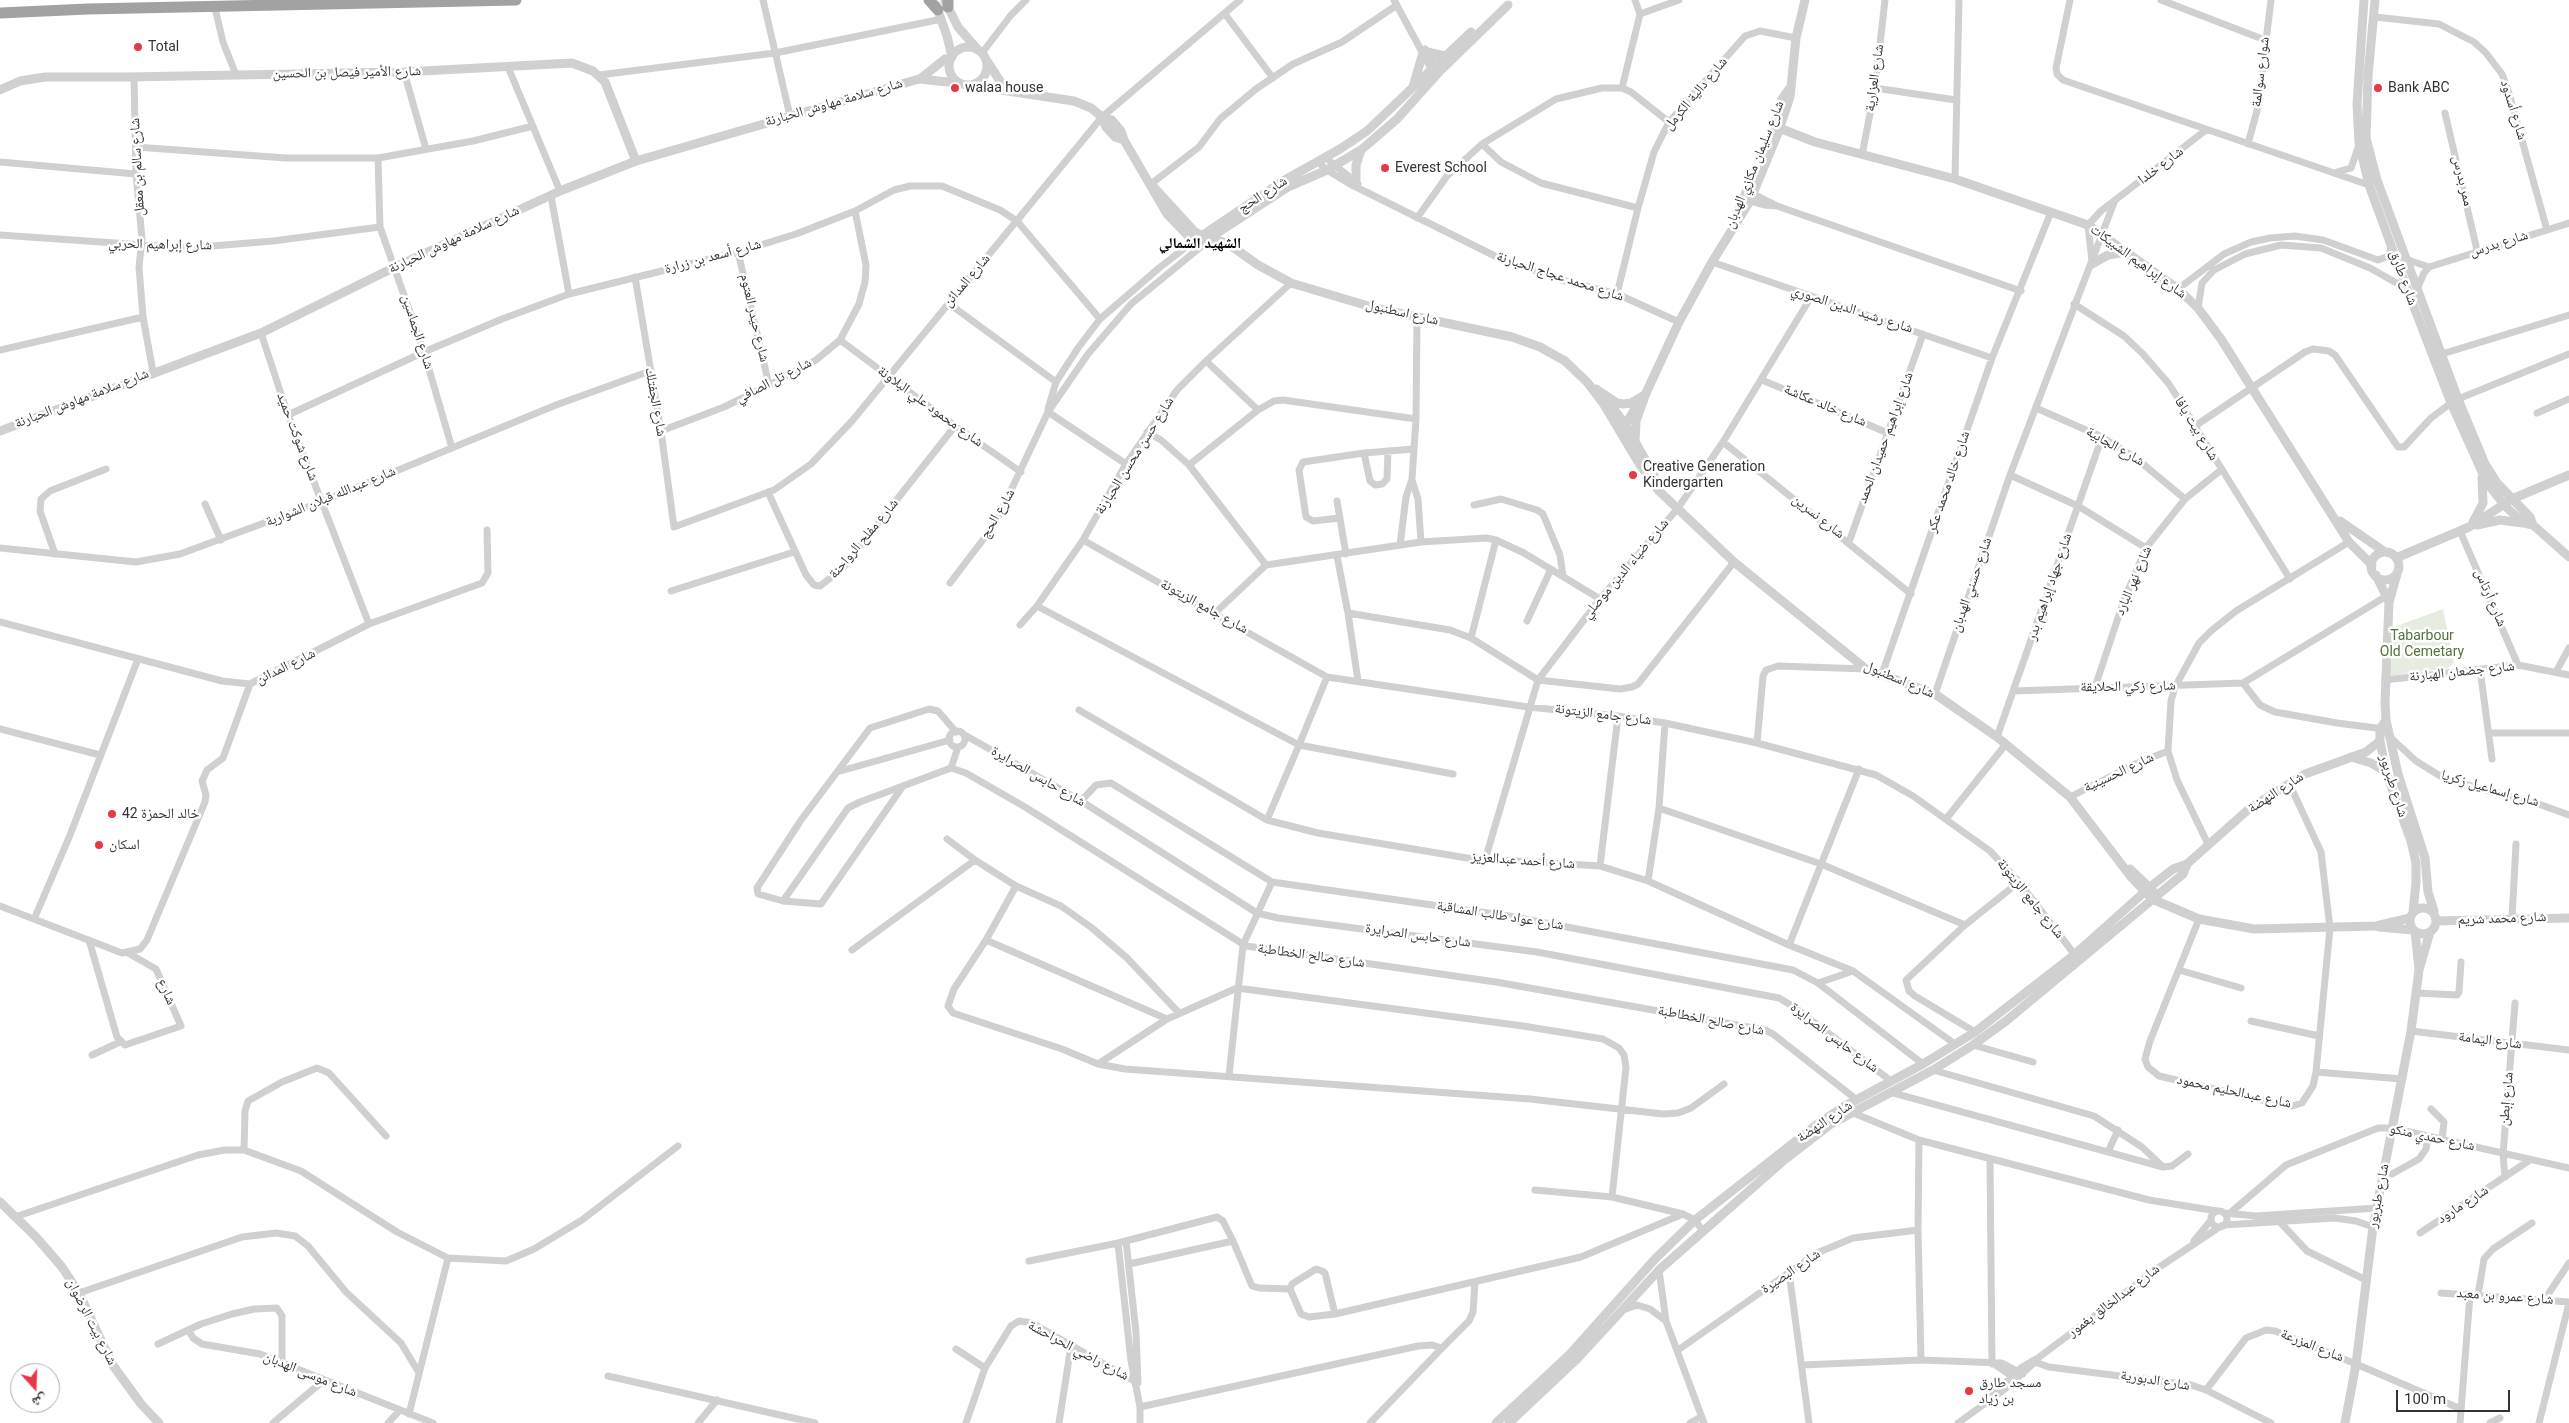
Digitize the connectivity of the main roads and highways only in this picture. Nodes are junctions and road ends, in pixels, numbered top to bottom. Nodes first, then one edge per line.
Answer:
1 (516, 0) edge
2 (929, 0) edge
3 (942, 6) edge
4 (0, 13) edge

1 - 4 highway
2 - 3 highway

